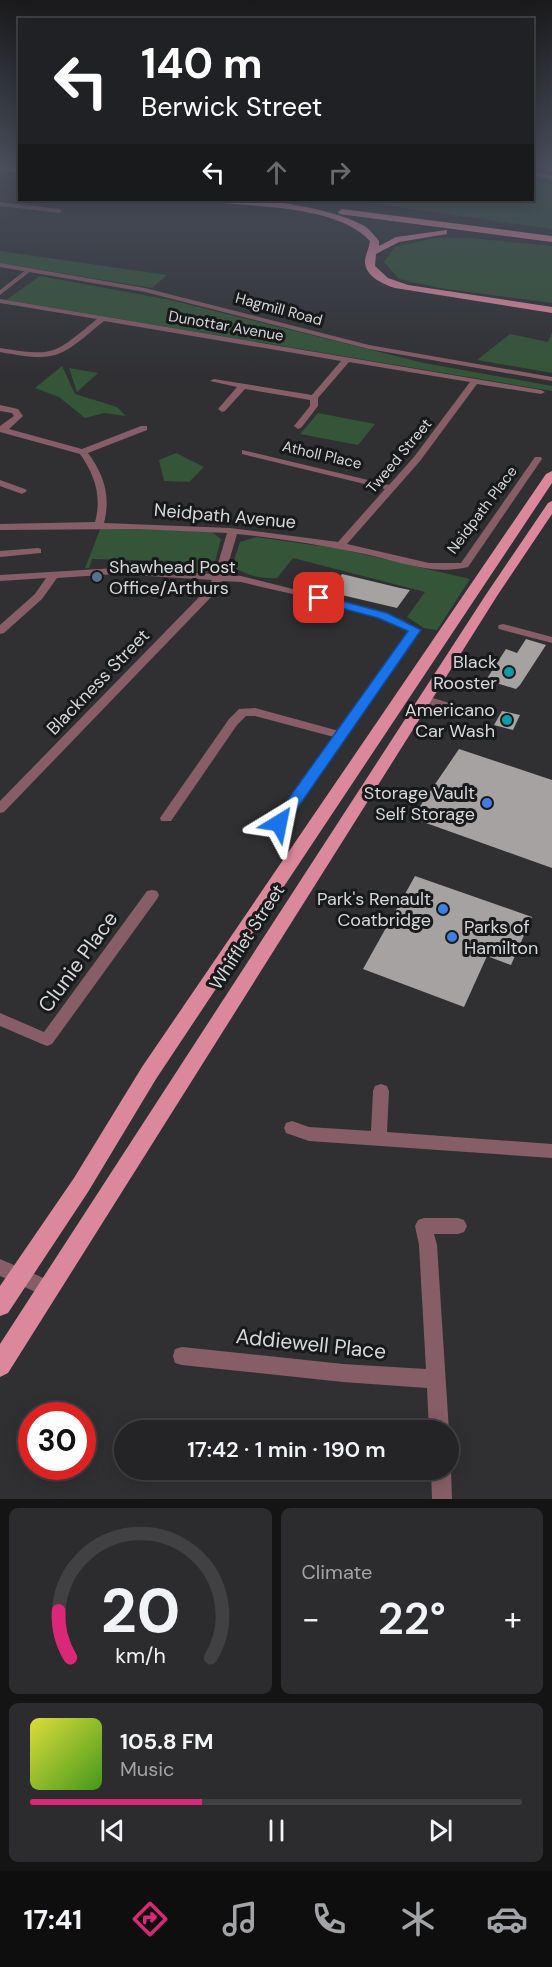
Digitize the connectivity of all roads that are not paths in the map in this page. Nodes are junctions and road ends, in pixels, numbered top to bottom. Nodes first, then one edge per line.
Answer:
1 (372, 238) edge
2 (406, 238) edge
3 (535, 238) edge
4 (552, 239) edge
5 (374, 252) junction
6 (0, 265) edge
7 (29, 270) junction
8 (0, 293) edge
9 (0, 302) edge
10 (552, 310) edge
11 (102, 319) junction
12 (0, 350) edge
13 (346, 360) junction
14 (552, 379) edge
15 (214, 381) dead end
16 (474, 381) junction
17 (243, 386) junction
18 (541, 392) dead end
19 (314, 398) junction
20 (0, 408) edge
21 (222, 409) dead end
22 (298, 426) dead end
23 (144, 428) dead end
24 (2, 429) edge
25 (83, 452) junction
26 (245, 452) dead end
27 (538, 459) dead end
28 (552, 474) edge
29 (0, 483) edge
30 (392, 488) junction
31 (22, 491) dead end
32 (552, 505) edge
33 (99, 525) junction
34 (0, 527) edge
35 (233, 531) junction
36 (341, 545) junction
37 (38, 551) dead end
38 (0, 554) edge
39 (444, 568) joint
40 (53, 574) junction
41 (219, 577) junction
42 (0, 578) edge
43 (503, 627) dead end
44 (0, 631) edge
45 (552, 640) edge
46 (426, 700) junction
47 (469, 713) dead end
48 (340, 735) junction
49 (0, 809) edge
50 (166, 818) dead end
51 (279, 823) dead end
52 (152, 894) dead end
53 (0, 1019) edge
54 (381, 1091) dead end
55 (292, 1128) dead end
56 (379, 1139) junction
57 (552, 1151) edge
58 (458, 1226) dead end
59 (10, 1272) edge
60 (50, 1289) junction
61 (0, 1305) edge
62 (182, 1356) dead end
63 (0, 1365) edge
64 (435, 1379) junction
65 (438, 1420) edge
66 (441, 1480) edge
67 (442, 1499) edge

1 - 5 highway
2 - 5 highway
3 - 4 highway
5 - 10 highway
6 - 7 street, Hagmill Road
7 - 8 street
7 - 14 street, Hagmill Road
9 - 11 street, Dunottar Avenue
11 - 12 street
11 - 13 street, Dunottar Avenue
13 - 16 street, Dunottar Avenue
13 - 19 street
15 - 17 street
16 - 18 street, Dunottar Avenue
16 - 30 street, Tweed Street
17 - 19 street
17 - 21 street
19 - 22 street
20 - 24 street
23 - 25 street
24 - 25 street
25 - 33 street
26 - 30 street, Atholl Place
27 - 39 street, Neidpath Place
28 - 59 main road, Whifflet Street
29 - 31 street
30 - 36 street, Tweed Street
32 - 46 main road, Whifflet Street
33 - 34 street, Neidpath Avenue
33 - 35 street, Neidpath Avenue
35 - 36 street, Neidpath Avenue
35 - 41 street, Blackness Street
36 - 39 street, Neidpath Avenue
37 - 38 street
40 - 41 street
40 - 42 street
40 - 44 street
41 - 48 street
41 - 49 street, Blackness Street
43 - 45 street
46 - 47 street
46 - 60 main road, Whifflet Street
48 - 50 street
48 - 51 street
52 - 53 street, Clunie Place
54 - 56 street
55 - 56 street
56 - 57 street
58 - 64 street
59 - 60 street
59 - 61 main road, Whifflet Street
60 - 63 main road, Whifflet Street
62 - 64 street, Addiewell Place
64 - 65 street
66 - 67 street

